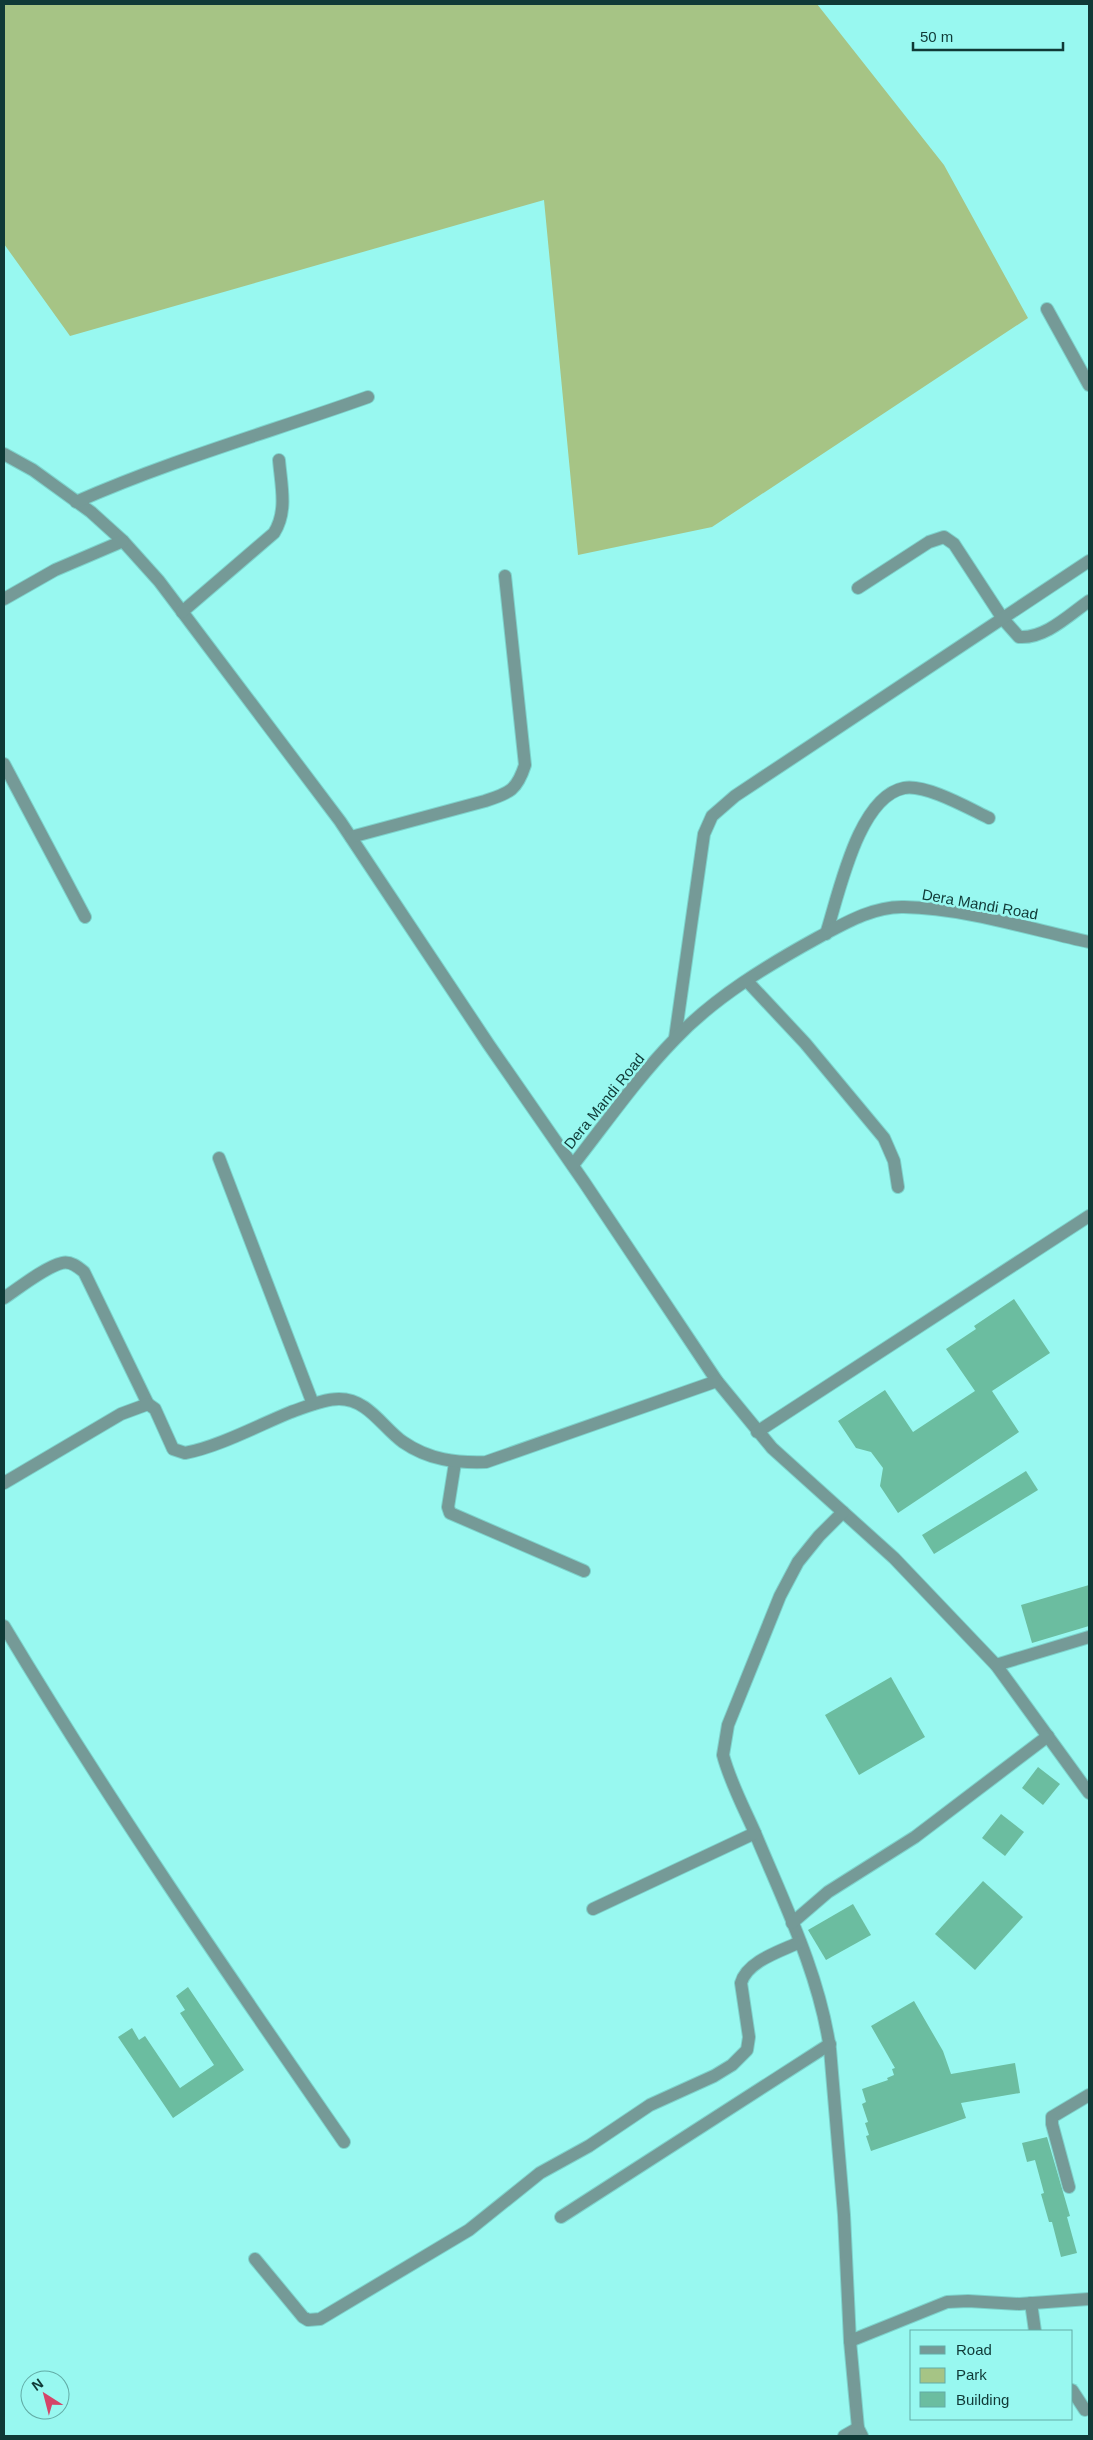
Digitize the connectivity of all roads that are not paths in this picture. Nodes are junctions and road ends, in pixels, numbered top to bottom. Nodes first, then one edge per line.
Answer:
1 (1047, 309) dead end
2 (1089, 385) edge
3 (368, 397) dead end
4 (4, 454) edge
5 (279, 460) dead end
6 (76, 502) junction
7 (123, 541) junction
8 (1089, 561) edge
9 (505, 576) dead end
10 (858, 588) dead end
11 (4, 599) edge
12 (1089, 601) edge
13 (182, 612) junction
14 (1003, 619) junction
15 (4, 764) edge
16 (989, 818) dead end
17 (350, 837) junction
18 (85, 917) dead end
19 (826, 934) junction
20 (1089, 942) edge
21 (747, 981) junction
22 (675, 1038) junction
23 (219, 1158) dead end
24 (573, 1166) junction
25 (898, 1186) dead end
26 (1089, 1216) edge
27 (4, 1298) edge
28 (717, 1381) junction
29 (148, 1404) junction
30 (313, 1404) junction
31 (757, 1432) junction
32 (455, 1463) junction
33 (4, 1483) edge
34 (843, 1512) junction
35 (584, 1571) dead end
36 (4, 1626) edge
37 (1089, 1637) edge
38 (996, 1665) junction
39 (1048, 1736) junction
40 (1089, 1793) edge
41 (755, 1833) junction
42 (593, 1909) dead end
43 (792, 1923) junction
44 (800, 1942) junction
45 (830, 2044) junction
46 (1089, 2095) edge
47 (344, 2142) dead end
48 (1069, 2187) dead end
49 (561, 2216) dead end
50 (255, 2259) dead end
51 (1089, 2299) edge
52 (1031, 2303) junction
53 (1035, 2330) edge
54 (850, 2341) junction
55 (1073, 2392) edge
56 (1085, 2410) dead end
57 (860, 2432) edge
58 (844, 2436) edge

1 - 2 street
3 - 6 street
4 - 6 street
5 - 13 street
6 - 7 street
7 - 11 street
7 - 13 street
8 - 14 street
9 - 17 street
10 - 14 street
12 - 14 street
13 - 17 street
14 - 22 street
15 - 18 street
16 - 19 street
17 - 24 street
19 - 20 street, Dera Mandi Road
19 - 21 street, Dera Mandi Road
21 - 22 street, Dera Mandi Road
21 - 25 street
22 - 24 street, Dera Mandi Road
23 - 30 street
24 - 28 street
26 - 31 street
27 - 29 street
28 - 31 street
28 - 32 street
29 - 30 street
29 - 33 street
30 - 32 street
31 - 34 street
32 - 35 street
34 - 38 street
34 - 41 street
36 - 47 street
37 - 38 street
38 - 39 street
39 - 40 street
39 - 43 street
41 - 42 street
41 - 43 street
43 - 44 street
44 - 45 street
44 - 50 street
45 - 49 street
45 - 54 street
46 - 48 street
51 - 52 street
52 - 53 street
52 - 54 street
54 - 57 street
55 - 56 street
57 - 58 street

